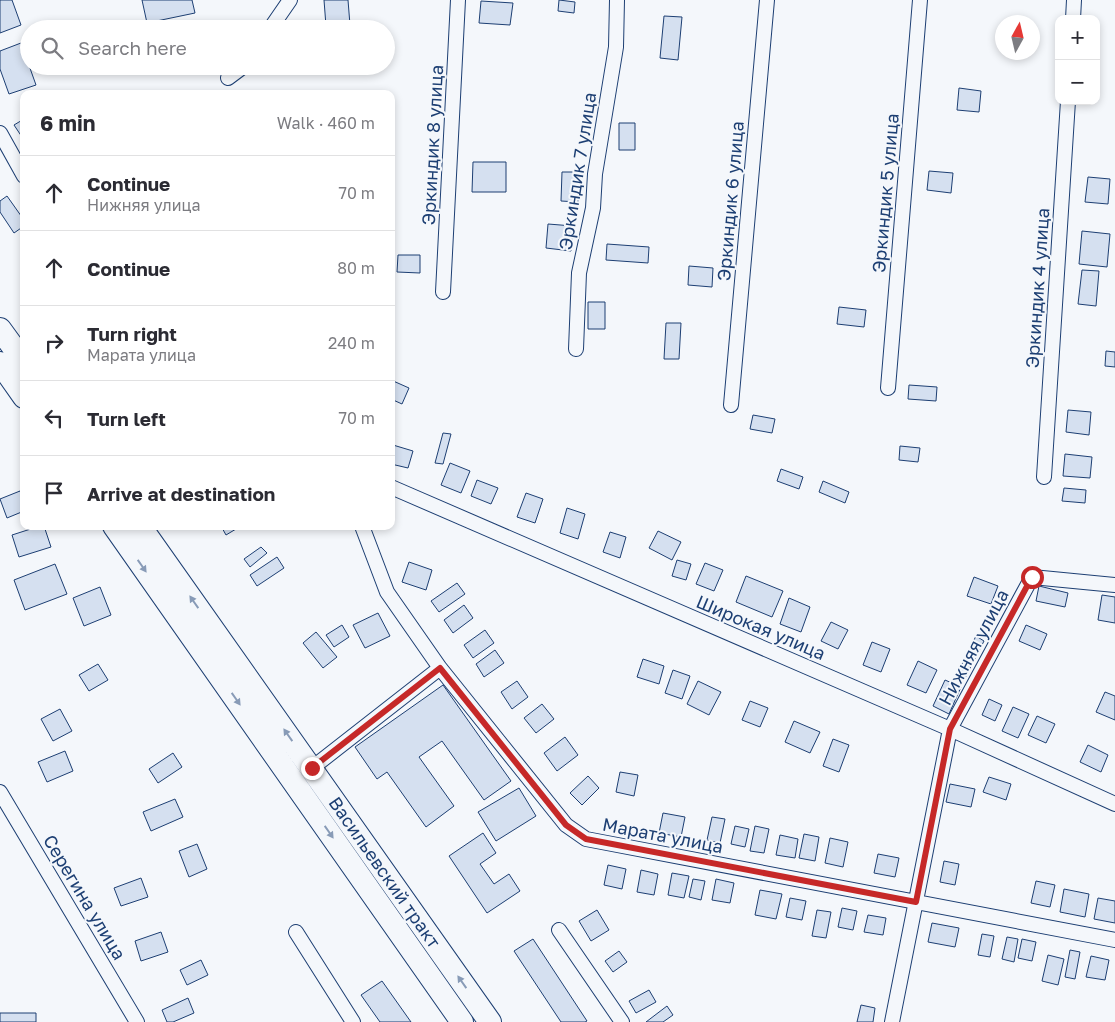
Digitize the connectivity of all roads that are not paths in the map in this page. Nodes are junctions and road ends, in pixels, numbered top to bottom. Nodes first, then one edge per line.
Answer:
1 (290, 0) edge
2 (458, 0) edge
3 (617, 0) edge
4 (767, 0) edge
5 (920, 0) edge
6 (1074, 0) edge
7 (1073, 15) edge
8 (276, 20) edge
9 (232, 75) edge
10 (228, 78) dead end
11 (1068, 105) edge
12 (0, 133) edge
13 (20, 169) edge
14 (443, 292) dead end
15 (0, 329) edge
16 (576, 349) dead end
17 (20, 356) edge
18 (0, 363) edge
19 (888, 388) dead end
20 (20, 391) edge
21 (731, 405) dead end
22 (1044, 478) dead end
23 (395, 489) edge
24 (117, 530) edge
25 (143, 530) edge
26 (364, 530) edge
27 (1115, 585) edge
28 (440, 668) junction
29 (950, 729) junction
30 (312, 768) junction
31 (0, 792) edge
32 (1115, 804) edge
33 (916, 902) junction
34 (559, 930) dead end
35 (296, 932) dead end
36 (1115, 940) edge
37 (137, 1022) edge
38 (353, 1022) edge
39 (462, 1022) edge
40 (490, 1022) edge
41 (622, 1022) edge
42 (892, 1022) edge

1 - 8 street
2 - 14 street, Эркиндик 8 улица
3 - 16 street, Эркиндик 7 улица
4 - 21 street, Эркиндик 6 улица
5 - 19 street, Эркиндик 5 улица
6 - 7 street
9 - 10 street
11 - 22 street, Эркиндик 4 улица
12 - 13 street
15 - 17 main road
18 - 20 main road
23 - 29 street, Широкая улица
24 -> 39 main road, Васильевский тракт
30 -> 25 main road, Васильевский тракт
26 - 28 street, Марата улица
27 - 29 street, Нижняя улица
28 - 30 street
28 - 33 street, Марата улица
29 - 32 street, Широкая улица
29 - 33 street
40 -> 30 main road, Васильевский тракт
31 - 37 street, Серегина улица
33 - 36 street, Марата улица
33 - 42 street
34 - 41 street
35 - 38 street

